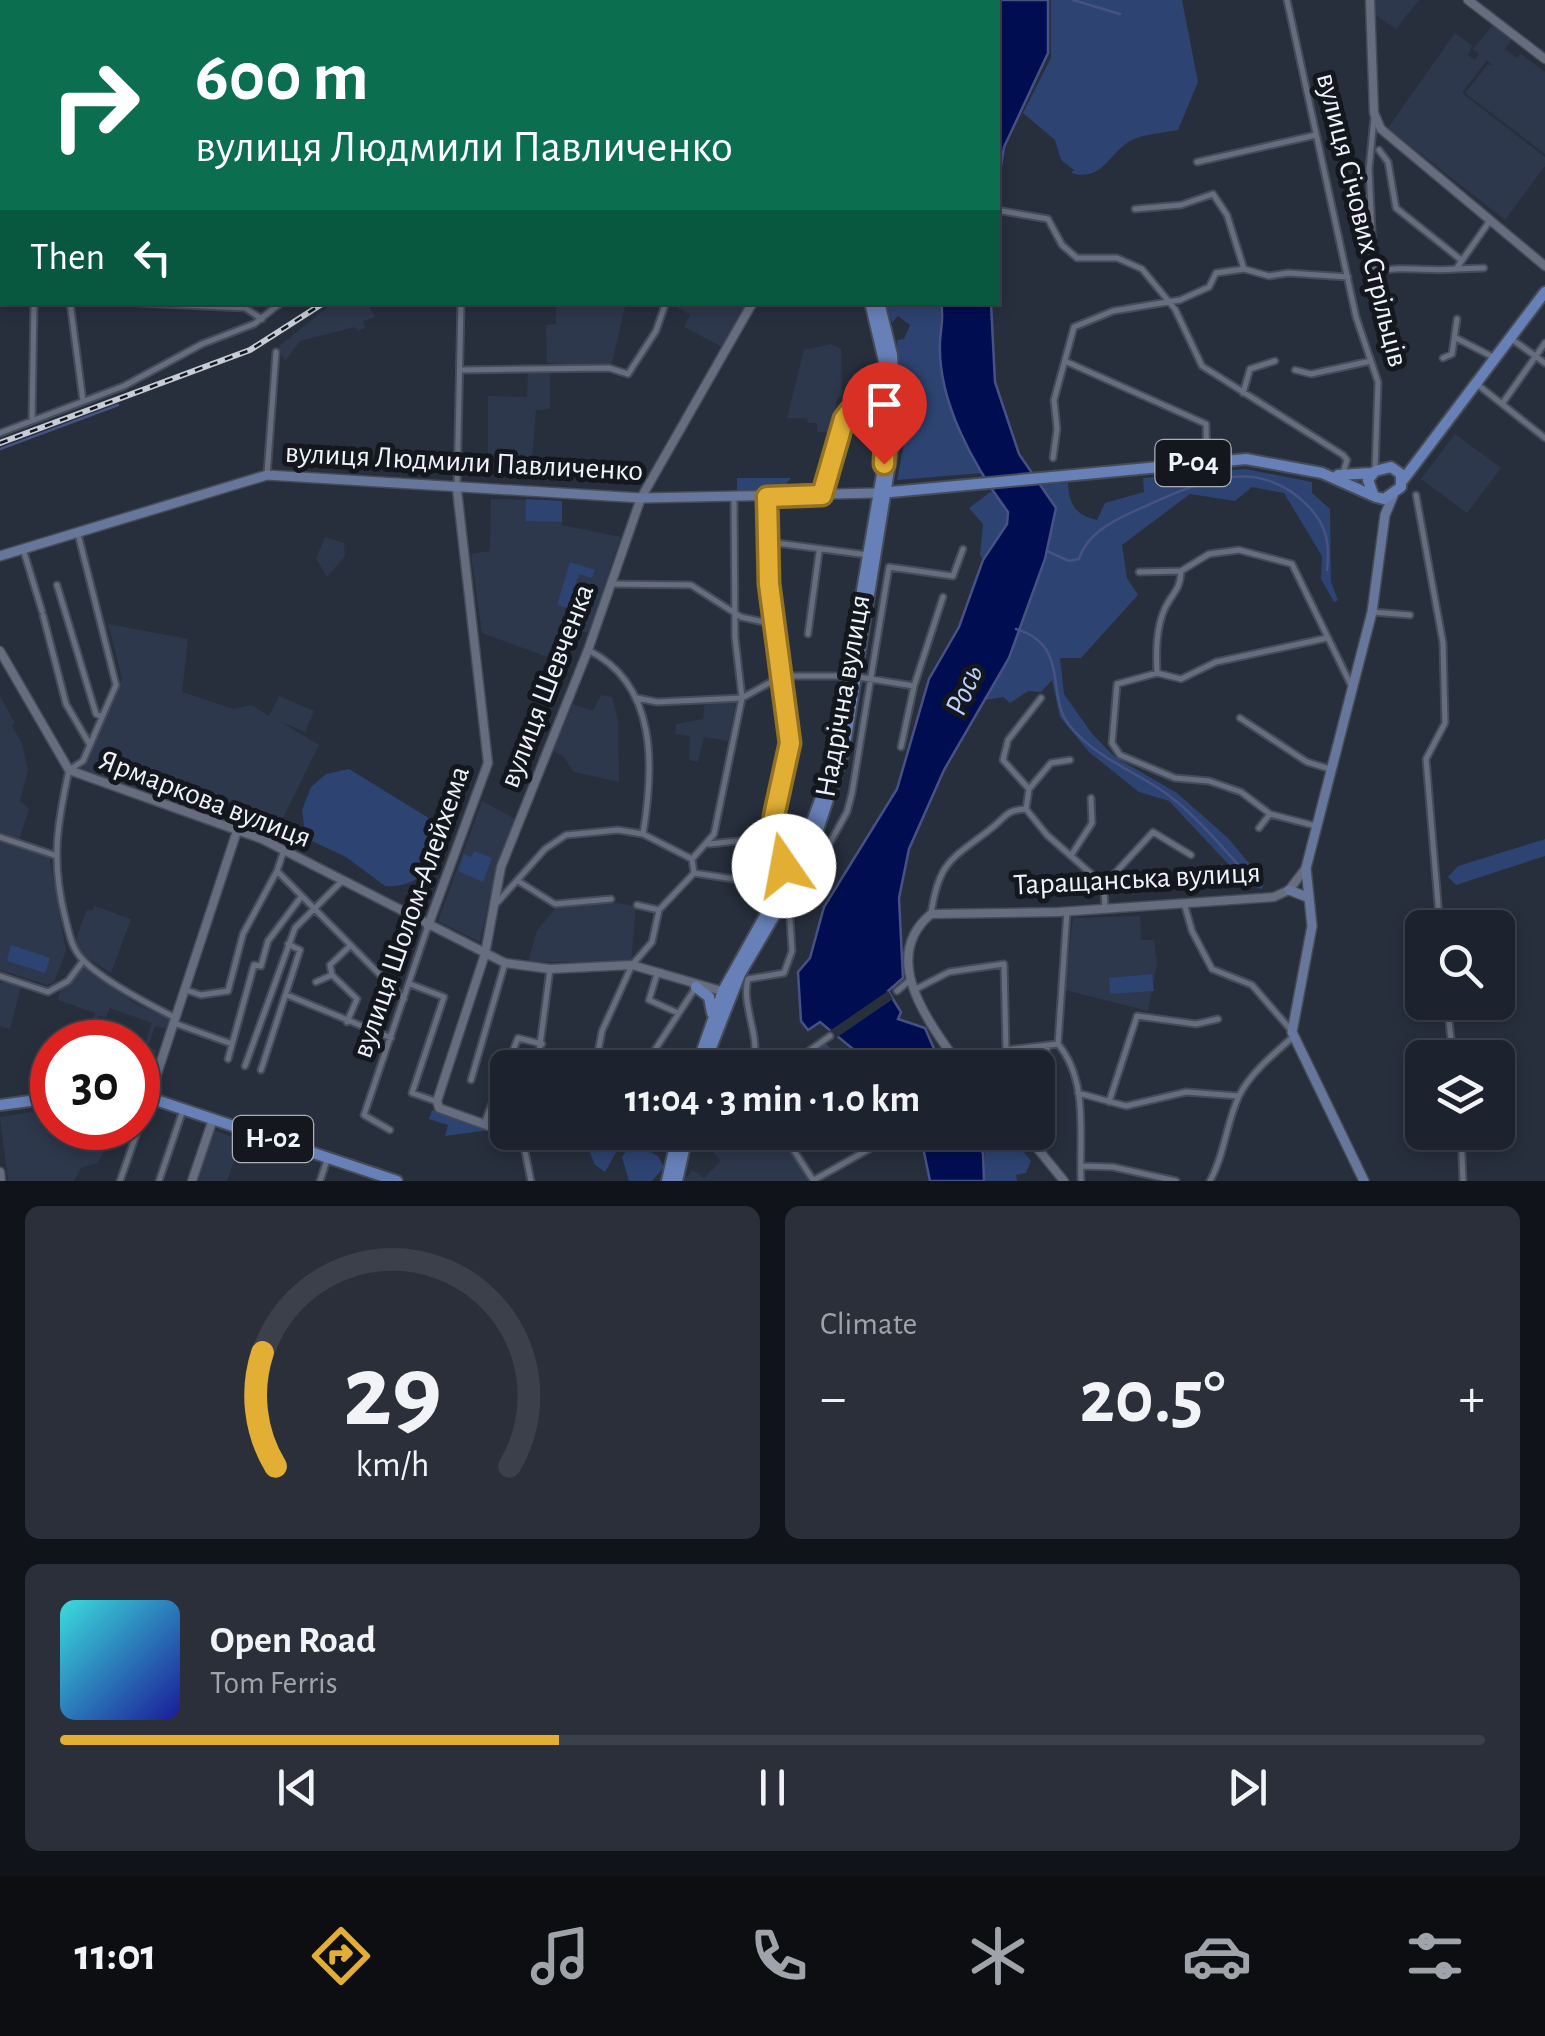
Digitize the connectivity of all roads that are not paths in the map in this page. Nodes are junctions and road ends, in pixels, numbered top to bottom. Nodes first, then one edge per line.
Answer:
1 (1287, 0) edge
2 (1370, 0) edge
3 (1468, 0) edge
4 (1545, 59) edge
5 (1374, 113) junction
6 (1317, 135) junction
7 (1378, 150) dead end
8 (1197, 162) dead end
9 (1135, 209) dead end
10 (1002, 211) dead end
11 (1489, 222) junction
12 (1460, 258) junction
13 (1545, 266) edge
14 (1484, 268) dead end
15 (1244, 269) junction
16 (1456, 269) junction
17 (1348, 277) junction
18 (1545, 292) edge
19 (1165, 301) junction
20 (34, 305) edge
21 (70, 305) edge
22 (184, 305) edge
23 (254, 305) edge
24 (278, 305) edge
25 (461, 305) edge
26 (665, 305) edge
27 (752, 305) edge
28 (871, 305) edge
29 (880, 305) edge
30 (262, 319) junction
31 (1457, 319) dead end
32 (1456, 338) junction
33 (1510, 338) junction
34 (1545, 344) edge
35 (276, 352) dead end
36 (1536, 356) junction
37 (1443, 358) dead end
38 (1494, 358) junction
39 (1371, 360) junction
40 (1275, 361) dead end
41 (1067, 362) junction
42 (1545, 363) edge
43 (460, 370) junction
44 (1294, 370) dead end
45 (1476, 383) junction
46 (887, 393) junction
47 (1243, 394) junction
48 (848, 398) dead end
49 (83, 401) junction
50 (1502, 404) junction
51 (851, 410) junction
52 (32, 421) junction
53 (0, 433) edge
54 (1545, 438) edge
55 (1427, 447) junction
56 (1376, 453) junction
57 (1052, 458) dead end
58 (1206, 462) junction
59 (1381, 469) junction
60 (1322, 473) junction
61 (267, 476) junction
62 (1342, 476) junction
63 (1398, 488) junction
64 (458, 490) junction
65 (882, 493) junction
66 (1416, 494) junction
67 (822, 495) junction
68 (1374, 495) junction
69 (767, 497) junction
70 (641, 498) junction
71 (734, 498) junction
72 (1385, 516) junction
73 (78, 532) junction
74 (769, 542) junction
75 (23, 549) junction
76 (963, 549) dead end
77 (819, 552) junction
78 (868, 555) junction
79 (0, 556) edge
80 (1182, 571) junction
81 (1139, 572) dead end
82 (610, 584) junction
83 (57, 586) dead end
84 (943, 597) dead end
85 (736, 610) junction
86 (1372, 612) junction
87 (1410, 615) dead end
88 (773, 624) junction
89 (808, 634) dead end
90 (1328, 638) junction
91 (588, 650) junction
92 (0, 651) edge
93 (1157, 673) junction
94 (852, 676) junction
95 (778, 678) junction
96 (871, 681) junction
97 (1350, 682) junction
98 (914, 686) junction
99 (637, 698) junction
100 (742, 698) junction
101 (1041, 698) dead end
102 (102, 716) junction
103 (1240, 718) dead end
104 (90, 746) junction
105 (901, 747) dead end
106 (1070, 760) dead end
107 (1330, 768) junction
108 (69, 770) junction
109 (1029, 790) junction
110 (1090, 798) dead end
111 (1026, 810) junction
112 (1270, 814) junction
113 (1318, 826) junction
114 (1260, 828) dead end
115 (238, 831) junction
116 (642, 834) junction
117 (775, 836) junction
118 (0, 837) edge
119 (709, 844) junction
120 (284, 848) junction
121 (1072, 854) junction
122 (1191, 854) dead end
123 (54, 855) junction
124 (692, 859) junction
125 (784, 866) dead end
126 (1306, 868) junction
127 (277, 871) junction
128 (694, 872) junction
129 (343, 880) junction
130 (518, 881) junction
131 (807, 884) dead end
132 (1104, 884) junction
133 (787, 888) junction
134 (1289, 890) junction
135 (1307, 897) junction
136 (302, 898) junction
137 (611, 899) dead end
138 (1184, 903) junction
139 (637, 905) dead end
140 (493, 907) junction
141 (314, 909) junction
142 (1104, 909) junction
143 (659, 910) junction
144 (1439, 910) edge
145 (1067, 912) junction
146 (931, 914) junction
147 (790, 920) dead end
148 (428, 926) junction
149 (288, 944) junction
150 (349, 946) junction
151 (485, 954) junction
152 (84, 961) junction
153 (505, 963) junction
154 (632, 965) junction
155 (550, 969) junction
156 (656, 974) junction
157 (332, 975) junction
158 (0, 976) edge
159 (316, 982) dead end
160 (410, 984) junction
161 (911, 986) junction
162 (696, 987) junction
163 (186, 990) junction
164 (897, 990) dead end
165 (727, 992) junction
166 (287, 995) junction
167 (404, 998) junction
168 (678, 1013) junction
169 (712, 1018) junction
170 (1218, 1019) dead end
171 (175, 1021) junction
172 (347, 1022) junction
173 (1294, 1034) junction
174 (830, 1036) dead end
175 (391, 1038) junction
176 (233, 1044) junction
177 (542, 1044) junction
178 (1058, 1044) junction
179 (1050, 1047) junction
180 (541, 1050) edge
181 (598, 1050) edge
182 (654, 1050) edge
183 (704, 1050) edge
184 (706, 1050) edge
185 (756, 1050) edge
186 (810, 1050) edge
187 (950, 1050) edge
188 (1048, 1050) edge
189 (160, 1056) edge
190 (228, 1059) dead end
191 (246, 1066) dead end
192 (261, 1070) dead end
193 (471, 1080) dead end
194 (1078, 1093) junction
195 (1238, 1096) junction
196 (30, 1101) edge
197 (160, 1102) edge
198 (1109, 1102) junction
199 (437, 1104) junction
200 (0, 1105) edge
201 (183, 1110) junction
202 (213, 1119) junction
203 (484, 1124) junction
204 (490, 1125) edge
205 (390, 1130) dead end
206 (128, 1150) edge
207 (525, 1150) edge
208 (674, 1150) edge
209 (684, 1150) edge
210 (794, 1150) edge
211 (868, 1150) edge
212 (1039, 1150) edge
213 (1461, 1150) edge
214 (328, 1156) junction
215 (1080, 1166) junction
216 (0, 1172) edge
217 (2, 1181) edge
218 (120, 1181) edge
219 (159, 1181) edge
220 (192, 1181) edge
221 (320, 1181) edge
222 (398, 1181) edge
223 (531, 1181) edge
224 (668, 1181) edge
225 (677, 1181) edge
226 (814, 1181) edge
227 (1064, 1181) edge
228 (1082, 1181) edge
229 (1176, 1181) edge
230 (1210, 1181) edge
231 (1364, 1181) edge
232 (1464, 1181) edge

1 - 6 street, вулиця Січових Стрільців
2 - 5 street
3 - 4 street
5 - 11 street
5 - 16 street
6 - 8 street
6 - 17 street, вулиця Січових Стрільців
7 - 12 street
9 - 15 street
10 - 19 street
11 - 12 street
11 - 13 street
12 - 16 street
14 - 16 street
15 - 17 street
15 - 19 street
17 - 39 street, вулиця Січових Стрільців
18 - 33 main road, Таращанська вулиця / Р-04
19 - 41 street
19 - 47 street
20 - 52 street
21 - 49 street
22 - 30 street
23 - 30 street
24 - 30 street
25 - 43 street, вулиця Шолом-Алейхема
26 - 43 street
27 - 70 street, вулиця Шевченка
28 - 46 main road
29 - 65 main road
30 - 49 street
31 - 32 street
32 - 37 street
32 - 38 street
33 - 36 street
33 - 38 main road, Таращанська вулиця / Р-04
34 - 36 street
35 - 61 street
36 - 42 street
36 - 50 street
38 - 45 main road, Таращанська вулиця / Р-04
39 - 44 street
39 - 56 street, вулиця Січових Стрільців
40 - 47 street
41 - 57 street
41 - 58 street
43 - 64 street, вулиця Шолом-Алейхема
45 - 50 street
45 - 55 main road, Таращанська вулиця / Р-04
46 - 51 street
46 - 65 main road
47 - 62 street
48 - 51 street
49 - 52 street
50 - 54 street
51 - 67 street
52 - 53 street
55 - 59 main road, Таращанська вулиця / Р-04
55 - 63 main road, Таращанська вулиця / Р-04
56 - 59 street
56 - 59 street, вулиця Січових Стрільців
58 - 60 main road, Р-04
58 - 65 main road, Р-04
59 - 62 main road, Р-04
59 - 63 main road
59 - 68 main road
60 - 62 main road, Р-04
60 - 68 main road, Р-04
61 - 64 main road, вулиця Людмили Павличенко
61 - 73 main road, вулиця Людмили Павличенко
63 - 66 street
63 - 66 street
63 - 68 main road, Р-04
63 - 72 main road, Таращанська вулиця
64 - 70 main road, вулиця Людмили Павличенко
64 - 148 street, вулиця Шолом-Алейхема
65 - 67 main road, вулиця Людмили Павличенко
65 - 78 main road
65 - 94 main road
66 - 144 street
67 - 69 main road, вулиця Людмили Павличенко
68 - 72 main road
69 - 71 main road, вулиця Людмили Павличенко
69 - 74 street
70 - 71 main road, вулиця Людмили Павличенко
70 - 82 street, вулиця Шевченка
71 - 85 street
72 - 86 main road, Таращанська вулиця
73 - 75 main road, вулиця Людмили Павличенко
73 - 102 street
74 - 77 street
74 - 88 street
75 - 79 main road, вулиця Людмили Павличенко
75 - 104 street
76 - 96 street, Надрічна вулиця
77 - 78 street
77 - 89 street
78 - 94 main road
80 - 81 street
80 - 90 street
80 - 93 street
82 - 85 street
82 - 91 street, вулиця Шевченка
83 - 102 street
84 - 98 street
85 - 88 street
85 - 100 street
86 - 87 street
86 - 97 main road, Таращанська вулиця
88 - 95 street
90 - 93 street
90 - 97 street
91 - 99 street
91 - 140 street, вулиця Шевченка
92 - 108 street
93 - 112 street
94 - 95 street
94 - 96 street
94 - 133 main road
95 - 100 street
95 - 117 street
96 - 98 street
96 - 131 street, Надрічна вулиця
97 - 107 main road, Таращанська вулиця
98 - 105 street
99 - 100 street
99 - 116 street
100 - 119 street
101 - 109 street
102 - 104 street
103 - 107 street
104 - 108 street
106 - 109 street
107 - 113 main road, Таращанська вулиця
108 - 115 street, Ярмаркова вулиця
108 - 123 street
109 - 111 street
110 - 121 street
111 - 121 street
111 - 146 street
112 - 113 street
112 - 114 street
113 - 126 main road, Таращанська вулиця
115 - 120 street, Ярмаркова вулиця
115 - 163 street
116 - 124 street
116 - 130 street
117 - 119 street
117 - 125 street
118 - 123 street
119 - 124 street
120 - 127 street
120 - 129 street, Ярмаркова вулиця
121 - 132 street
122 - 132 street
123 - 152 street
124 - 128 street
126 - 134 street, Таращанська вулиця
126 - 135 main road
127 - 136 street
127 - 163 street
128 - 133 street
128 - 143 street
129 - 141 street
129 - 148 street, Ярмаркова вулиця
130 - 137 street
130 - 140 street
132 - 142 street
133 - 165 main road
134 - 135 main road
134 - 138 street, Таращанська вулиця
135 - 173 main road
136 - 141 street
136 - 176 street
138 - 142 street, Таращанська вулиця
138 - 173 street
139 - 143 street
140 - 151 street, вулиця Шевченка
141 - 149 street
141 - 150 street
142 - 145 street, Таращанська вулиця
143 - 154 street
145 - 146 street, Таращанська вулиця
145 - 178 street
146 - 161 street
147 - 185 street
148 - 151 street, Ярмаркова вулиця
148 - 160 street, вулиця Шолом-Алейхема
149 - 166 street
149 - 191 street
150 - 157 street
150 - 167 street
151 - 153 street, Ярмаркова вулиця
151 - 199 street, вулиця Шевченка
152 - 158 street
152 - 171 street
153 - 155 street, Ярмаркова вулиця
153 - 193 street
154 - 155 street, Ярмаркова вулиця
154 - 156 street
154 - 181 street
155 - 177 street
156 - 162 street
156 - 168 street
157 - 159 street
157 - 172 street
160 - 167 street, вулиця Шолом-Алейхема
160 - 199 street
161 - 164 street
161 - 179 street
161 - 187 street
162 - 165 street
162 - 168 street
162 - 169 main road
163 - 171 street
165 - 169 main road
165 - 184 main road
166 - 172 street
166 - 192 street
167 - 175 street, вулиця Шолом-Алейхема
168 - 182 street
169 - 183 main road
170 - 198 street
171 - 176 street
171 - 189 street
172 - 175 street
173 - 195 street
173 - 231 main road
174 - 186 street
175 - 205 street, вулиця Шолом-Алейхема
176 - 190 street
177 - 180 street
177 - 203 street
178 - 179 street
178 - 194 street
179 - 188 street
194 - 198 street
194 - 215 street
195 - 198 street
195 - 230 street
196 - 200 main road
197 - 201 main road, Н-02
199 - 203 street
201 - 202 main road, Н-02
201 - 219 street
202 - 214 main road, Н-02
202 - 220 street
203 - 204 street
206 - 218 street
207 - 223 street
208 - 224 main road
209 - 225 main road
210 - 226 street
211 - 226 street
212 - 227 street
213 - 232 street
214 - 221 street
214 - 222 main road, Н-02
215 - 228 street
215 - 229 street
216 - 217 street

